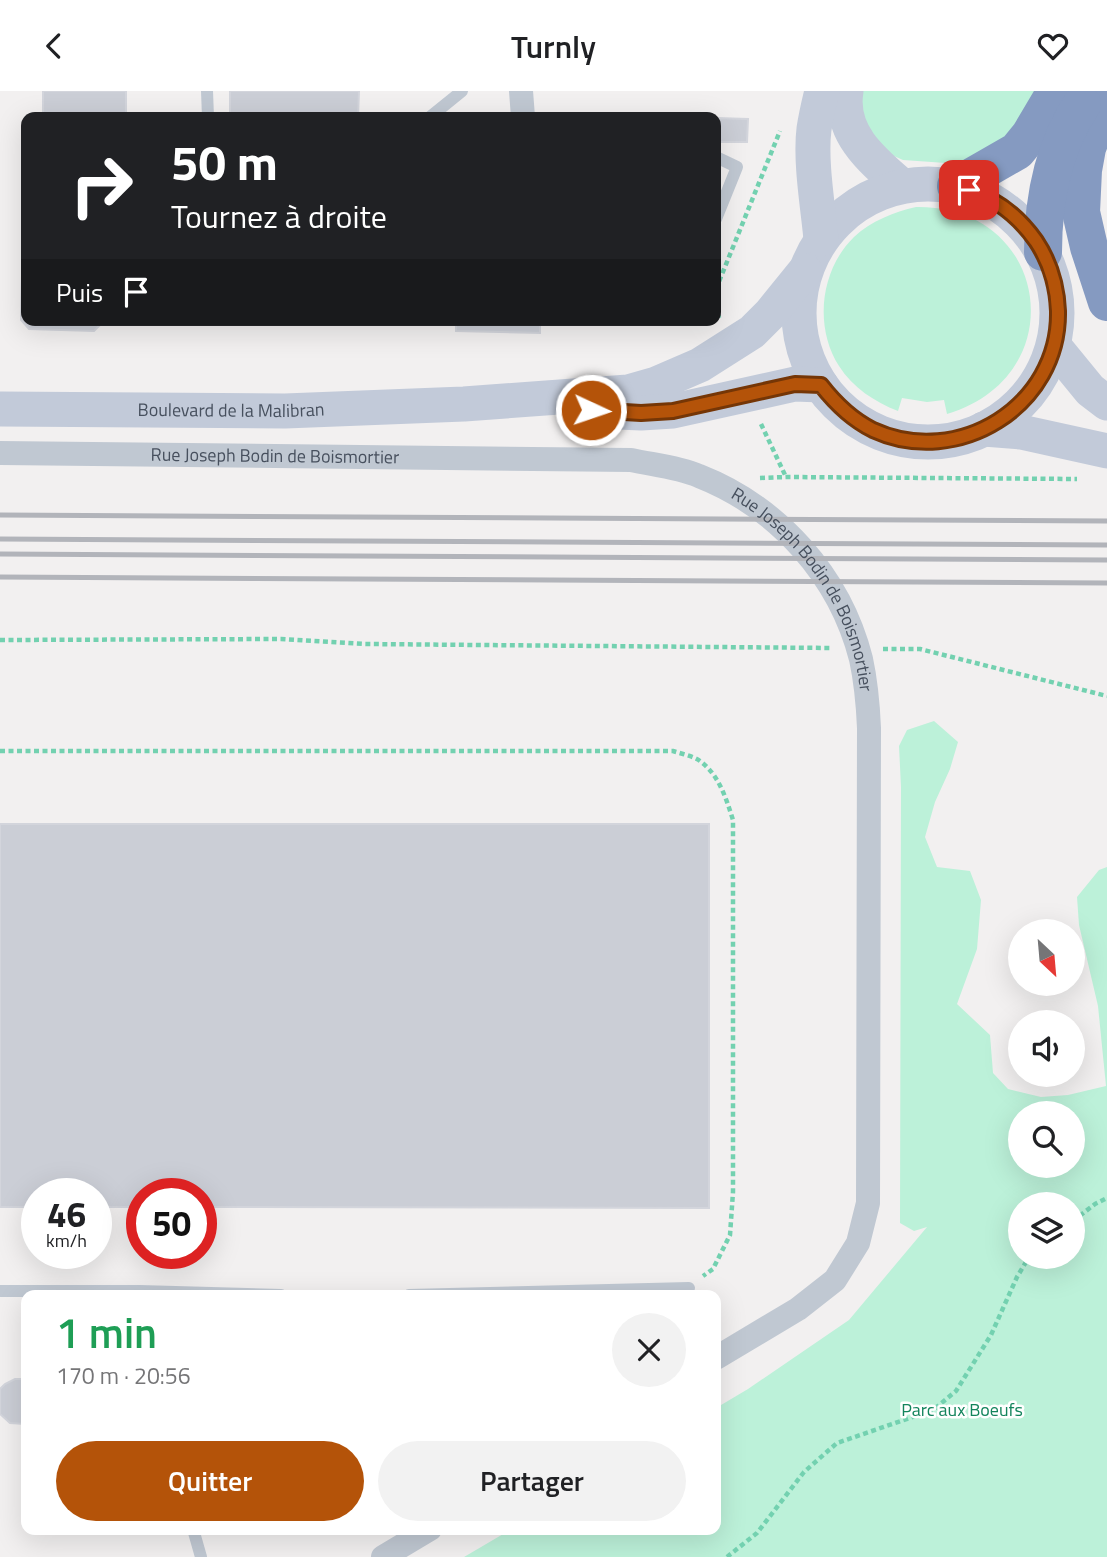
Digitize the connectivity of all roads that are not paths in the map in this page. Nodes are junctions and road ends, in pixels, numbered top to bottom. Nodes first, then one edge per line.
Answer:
1 (207, 91) edge
2 (462, 91) edge
3 (522, 91) edge
4 (822, 91) edge
5 (846, 91) edge
6 (1056, 91) edge
7 (1091, 91) edge
8 (1102, 91) edge
9 (208, 112) edge
10 (436, 112) edge
11 (523, 112) edge
12 (721, 159) edge
13 (902, 186) junction
14 (956, 186) junction
15 (721, 207) edge
16 (821, 239) junction
17 (1043, 252) junction
18 (806, 271) junction
19 (1107, 302) edge
20 (1054, 346) junction
21 (821, 385) junction
22 (1107, 403) edge
23 (464, 404) junction
24 (0, 409) edge
25 (984, 429) junction
26 (1107, 451) edge
27 (0, 453) edge
28 (689, 1288) road end
29 (609, 1290) edge
30 (0, 1291) edge
31 (21, 1291) edge
32 (721, 1355) edge
33 (195, 1535) edge
34 (414, 1535) edge
35 (201, 1557) edge
36 (383, 1557) edge

1 - 9 lane
2 - 10 lane
3 - 11 street
4 - 16 main road
5 - 13 main road
6 - 14 highway
7 - 17 highway
8 - 19 highway
12 - 15 lane
13 - 14 main road
13 - 16 main road
14 - 17 main road
16 - 18 main road
17 - 20 main road
18 - 21 main road
18 - 23 main road, Boulevard de la Malibran
20 - 22 main road
20 - 25 main road
21 - 23 main road, Boulevard de la Malibran
21 - 25 main road
23 - 24 main road, Boulevard de la Malibran
25 - 26 main road
27 - 32 street, Rue Joseph Bodin de Boismortier
28 - 29 lane
30 - 31 lane
33 - 35 lane
34 - 36 street

